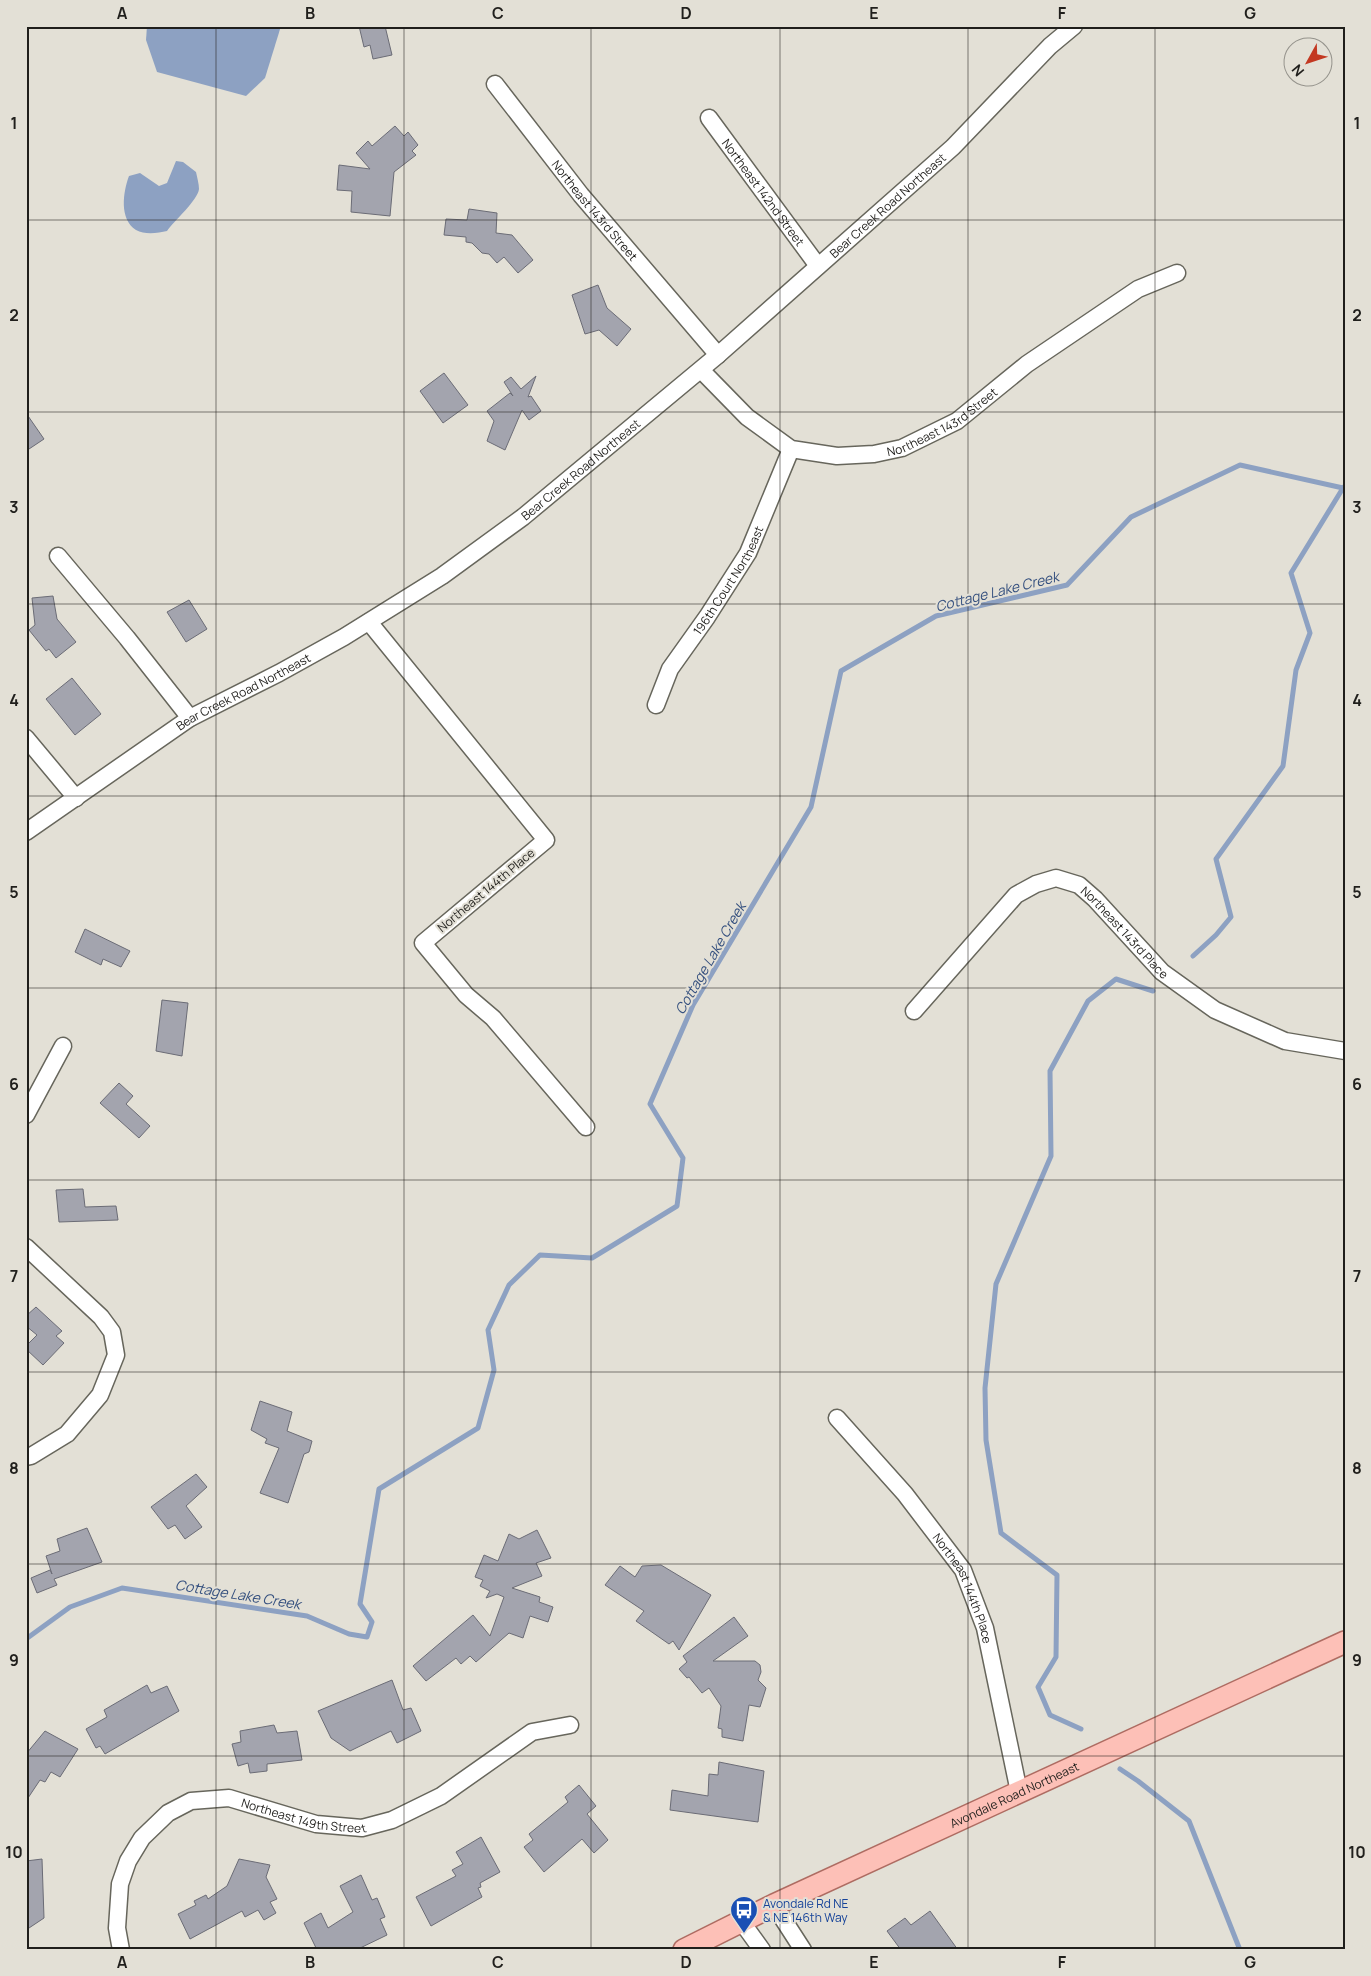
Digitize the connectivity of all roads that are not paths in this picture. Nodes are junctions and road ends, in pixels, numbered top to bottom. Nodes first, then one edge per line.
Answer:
1 (1074, 26) edge
2 (495, 84) dead end
3 (709, 118) dead end
4 (818, 266) junction
5 (1177, 273) dead end
6 (718, 355) junction
7 (701, 370) junction
8 (791, 449) junction
9 (58, 556) dead end
10 (368, 622) junction
11 (656, 705) dead end
12 (190, 718) junction
13 (26, 738) edge
14 (76, 798) junction
15 (26, 832) edge
16 (914, 1011) dead end
17 (63, 1046) dead end
18 (1345, 1052) edge
19 (26, 1115) edge
20 (586, 1127) dead end
21 (26, 1246) edge
22 (837, 1418) dead end
23 (26, 1457) edge
24 (1345, 1642) edge
25 (570, 1726) dead end
26 (1019, 1792) junction
27 (774, 1905) junction
28 (741, 1921) junction
29 (121, 1950) edge
30 (684, 1950) edge
31 (762, 1950) edge
32 (803, 1950) edge

1 - 4 street, Bear Creek Road Northeast
2 - 6 street, Northeast 143rd Street
3 - 4 street, Northeast 142nd Street
4 - 6 street, Bear Creek Road Northeast
5 - 8 street, Northeast 143rd Street
6 - 7 street, Bear Creek Road Northeast
7 - 8 street, Northeast 143rd Street
7 - 10 street, Bear Creek Road Northeast
8 - 11 street, 196th Court Northeast
9 - 12 street
10 - 12 street, Bear Creek Road Northeast
10 - 20 street, Northeast 144th Place
12 - 14 street, Bear Creek Road Northeast
13 - 14 street
14 - 15 street, Bear Creek Road Northeast
16 - 18 street, Northeast 143rd Place
17 - 19 street
21 - 23 street
22 - 26 street, Northeast 144th Place
24 - 26 main road, Avondale Road Northeast
25 - 29 street, Northeast 149th Street
26 - 27 main road, Avondale Road Northeast
27 - 28 main road, Avondale Road Northeast
27 - 32 street
28 - 30 main road, Avondale Road Northeast
28 - 31 street

